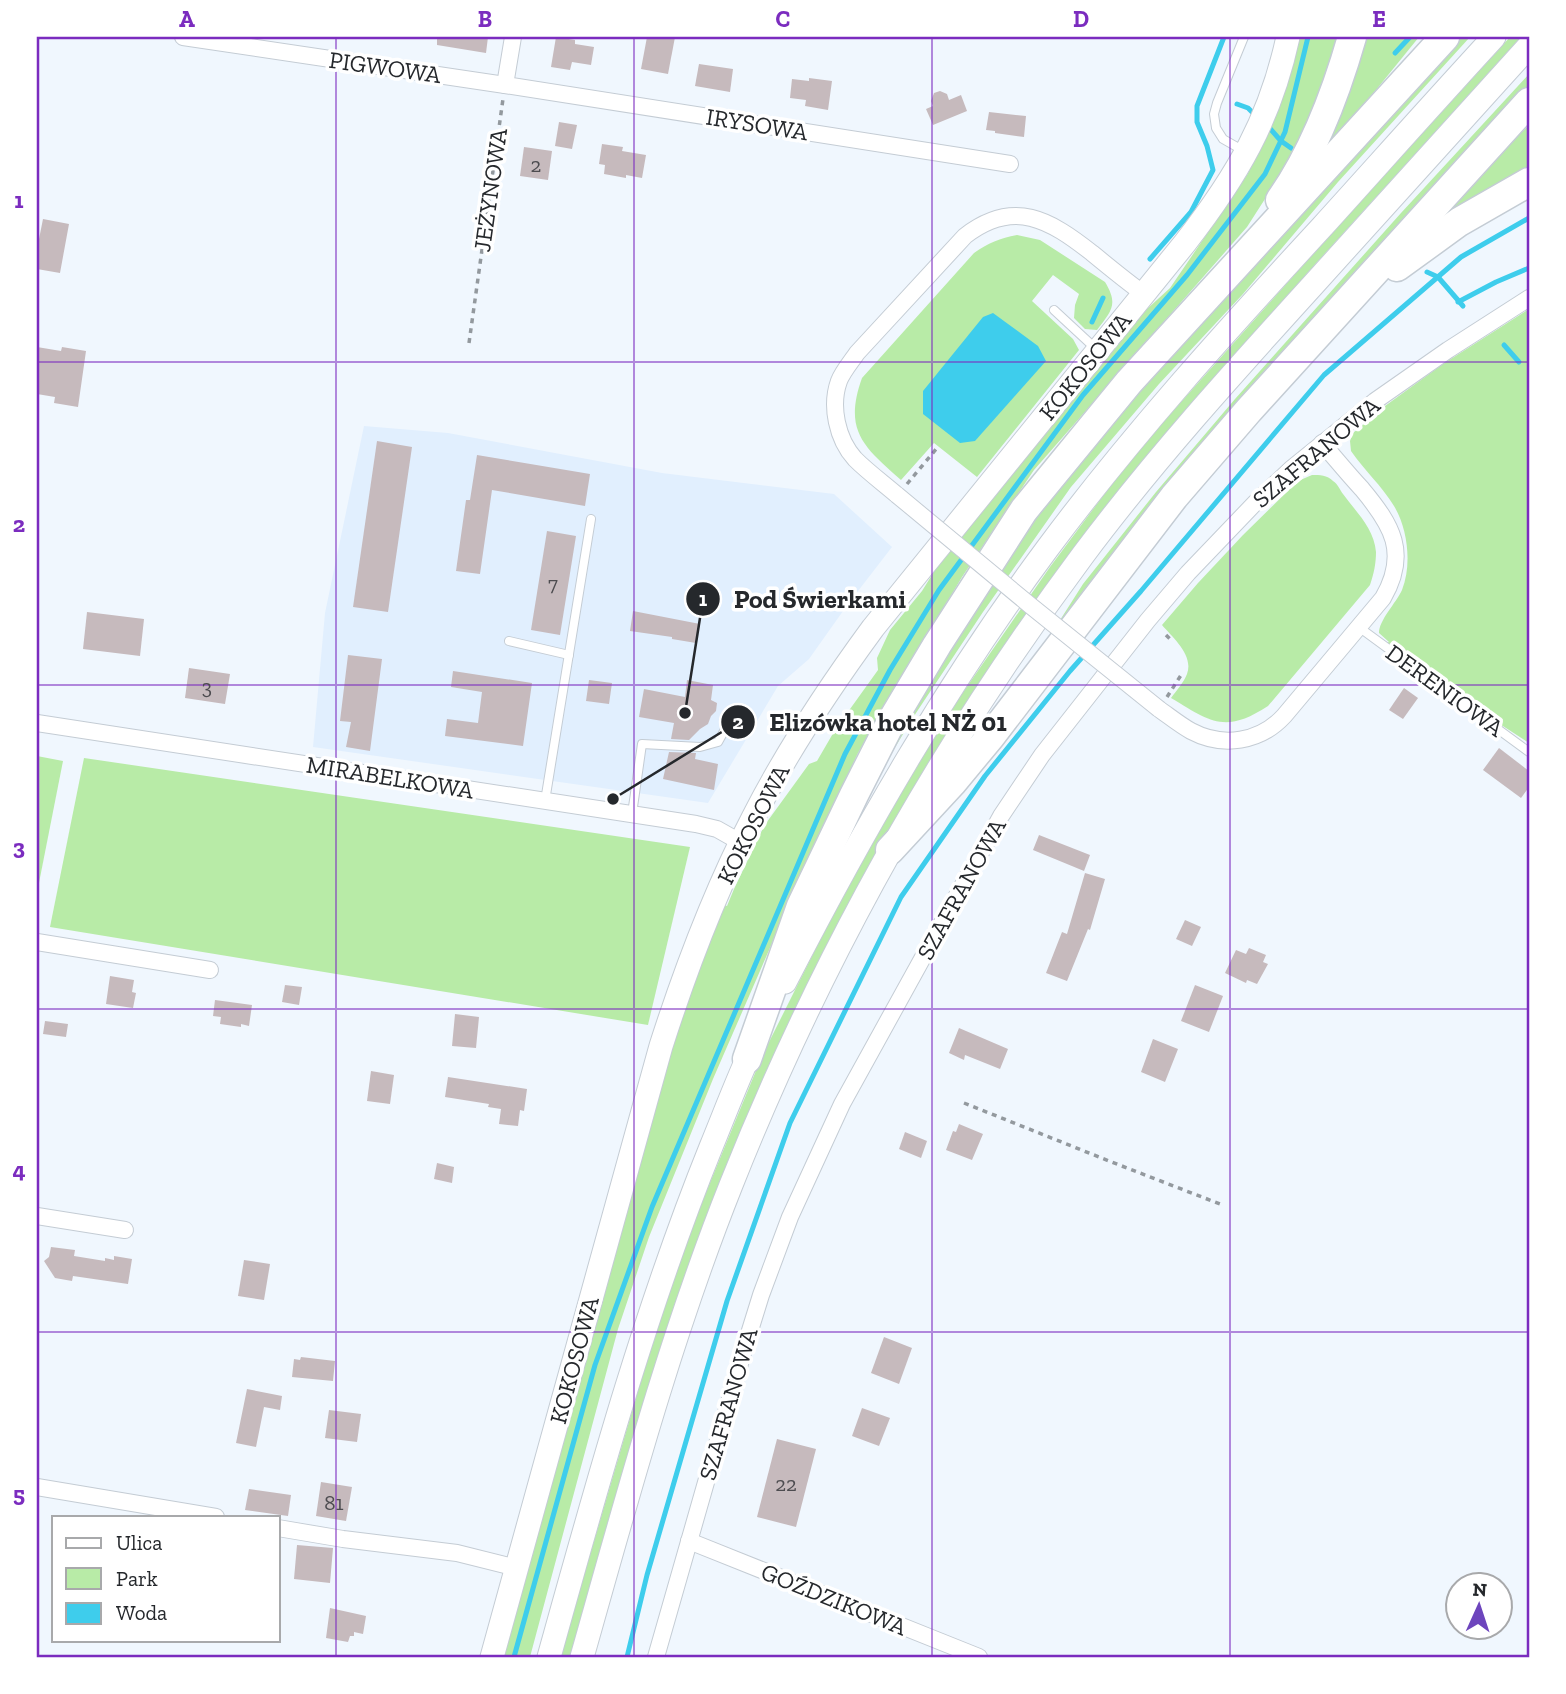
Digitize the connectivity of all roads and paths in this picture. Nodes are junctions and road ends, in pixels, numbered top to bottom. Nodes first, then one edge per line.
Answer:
1 (183, 37) edge
2 (513, 37) edge
3 (1244, 37) edge
4 (1288, 37) edge
5 (1352, 37) edge
6 (1446, 37) edge
7 (1494, 37) edge
8 (1529, 46) edge
9 (505, 85) junction
10 (1529, 102) edge
11 (1247, 153) junction
12 (1010, 164) dead end
13 (1529, 182) edge
14 (1244, 257) junction
15 (1144, 294) junction
16 (1529, 298) edge
17 (1054, 310) dead end
18 (1331, 318) junction
19 (469, 343) dead end
20 (1098, 350) junction
21 (1322, 443) junction
22 (937, 448) dead end
23 (900, 491) junction
24 (591, 519) dead end
25 (1360, 628) junction
26 (1166, 635) dead end
27 (509, 641) dead end
28 (1173, 642) dead end
29 (569, 655) junction
30 (1182, 672) dead end
31 (1162, 704) junction
32 (733, 715) dead end
33 (37, 723) edge
34 (1529, 752) edge
35 (545, 801) junction
36 (632, 814) junction
37 (740, 842) junction
38 (891, 850) junction
39 (37, 942) edge
40 (210, 970) dead end
41 (747, 1059) junction
42 (964, 1103) dead end
43 (1220, 1204) dead end
44 (37, 1216) edge
45 (125, 1230) dead end
46 (37, 1487) edge
47 (210, 1516) edge
48 (280, 1528) edge
49 (689, 1541) junction
50 (517, 1568) junction
51 (492, 1657) edge
52 (549, 1657) edge
53 (582, 1657) edge
54 (656, 1657) edge
55 (979, 1657) edge

1 - 9 street, PIGWOWA
2 - 9 street
3 - 11 lane
4 - 11 main road, KOKOSOWA
5 - 14 highway
6 - 14 highway
7 - 41 main road
8 - 38 main road
9 - 12 street, IRYSOWA
9 - 19 path, JEŻYNOWA
10 - 18 highway
11 - 15 main road, KOKOSOWA
13 - 18 highway
14 - 41 highway
15 - 20 main road, KOKOSOWA
15 - 23 street
16 - 21 street, SZAFRANOWA
17 - 20 lane
18 - 38 highway
20 - 37 main road, KOKOSOWA
21 - 25 street
21 - 49 street, SZAFRANOWA
22 - 23 path
23 - 31 street, bridge
24 - 29 lane
25 - 31 street
25 - 34 lane, DERENIOWA
26 - 28 path
27 - 29 lane
29 - 35 lane
30 - 31 path
32 - 36 lane
33 - 35 street, MIRABELKOWA
35 - 36 street, MIRABELKOWA
36 - 37 street, MIRABELKOWA
37 - 50 main road, KOKOSOWA
38 - 53 main road
39 - 40 street
41 - 52 main road
42 - 43 path
44 - 45 street
46 - 47 street
48 - 50 street
49 - 54 street, SZAFRANOWA
49 - 55 street, GOŹDZIKOWA
50 - 51 main road, KOKOSOWA

